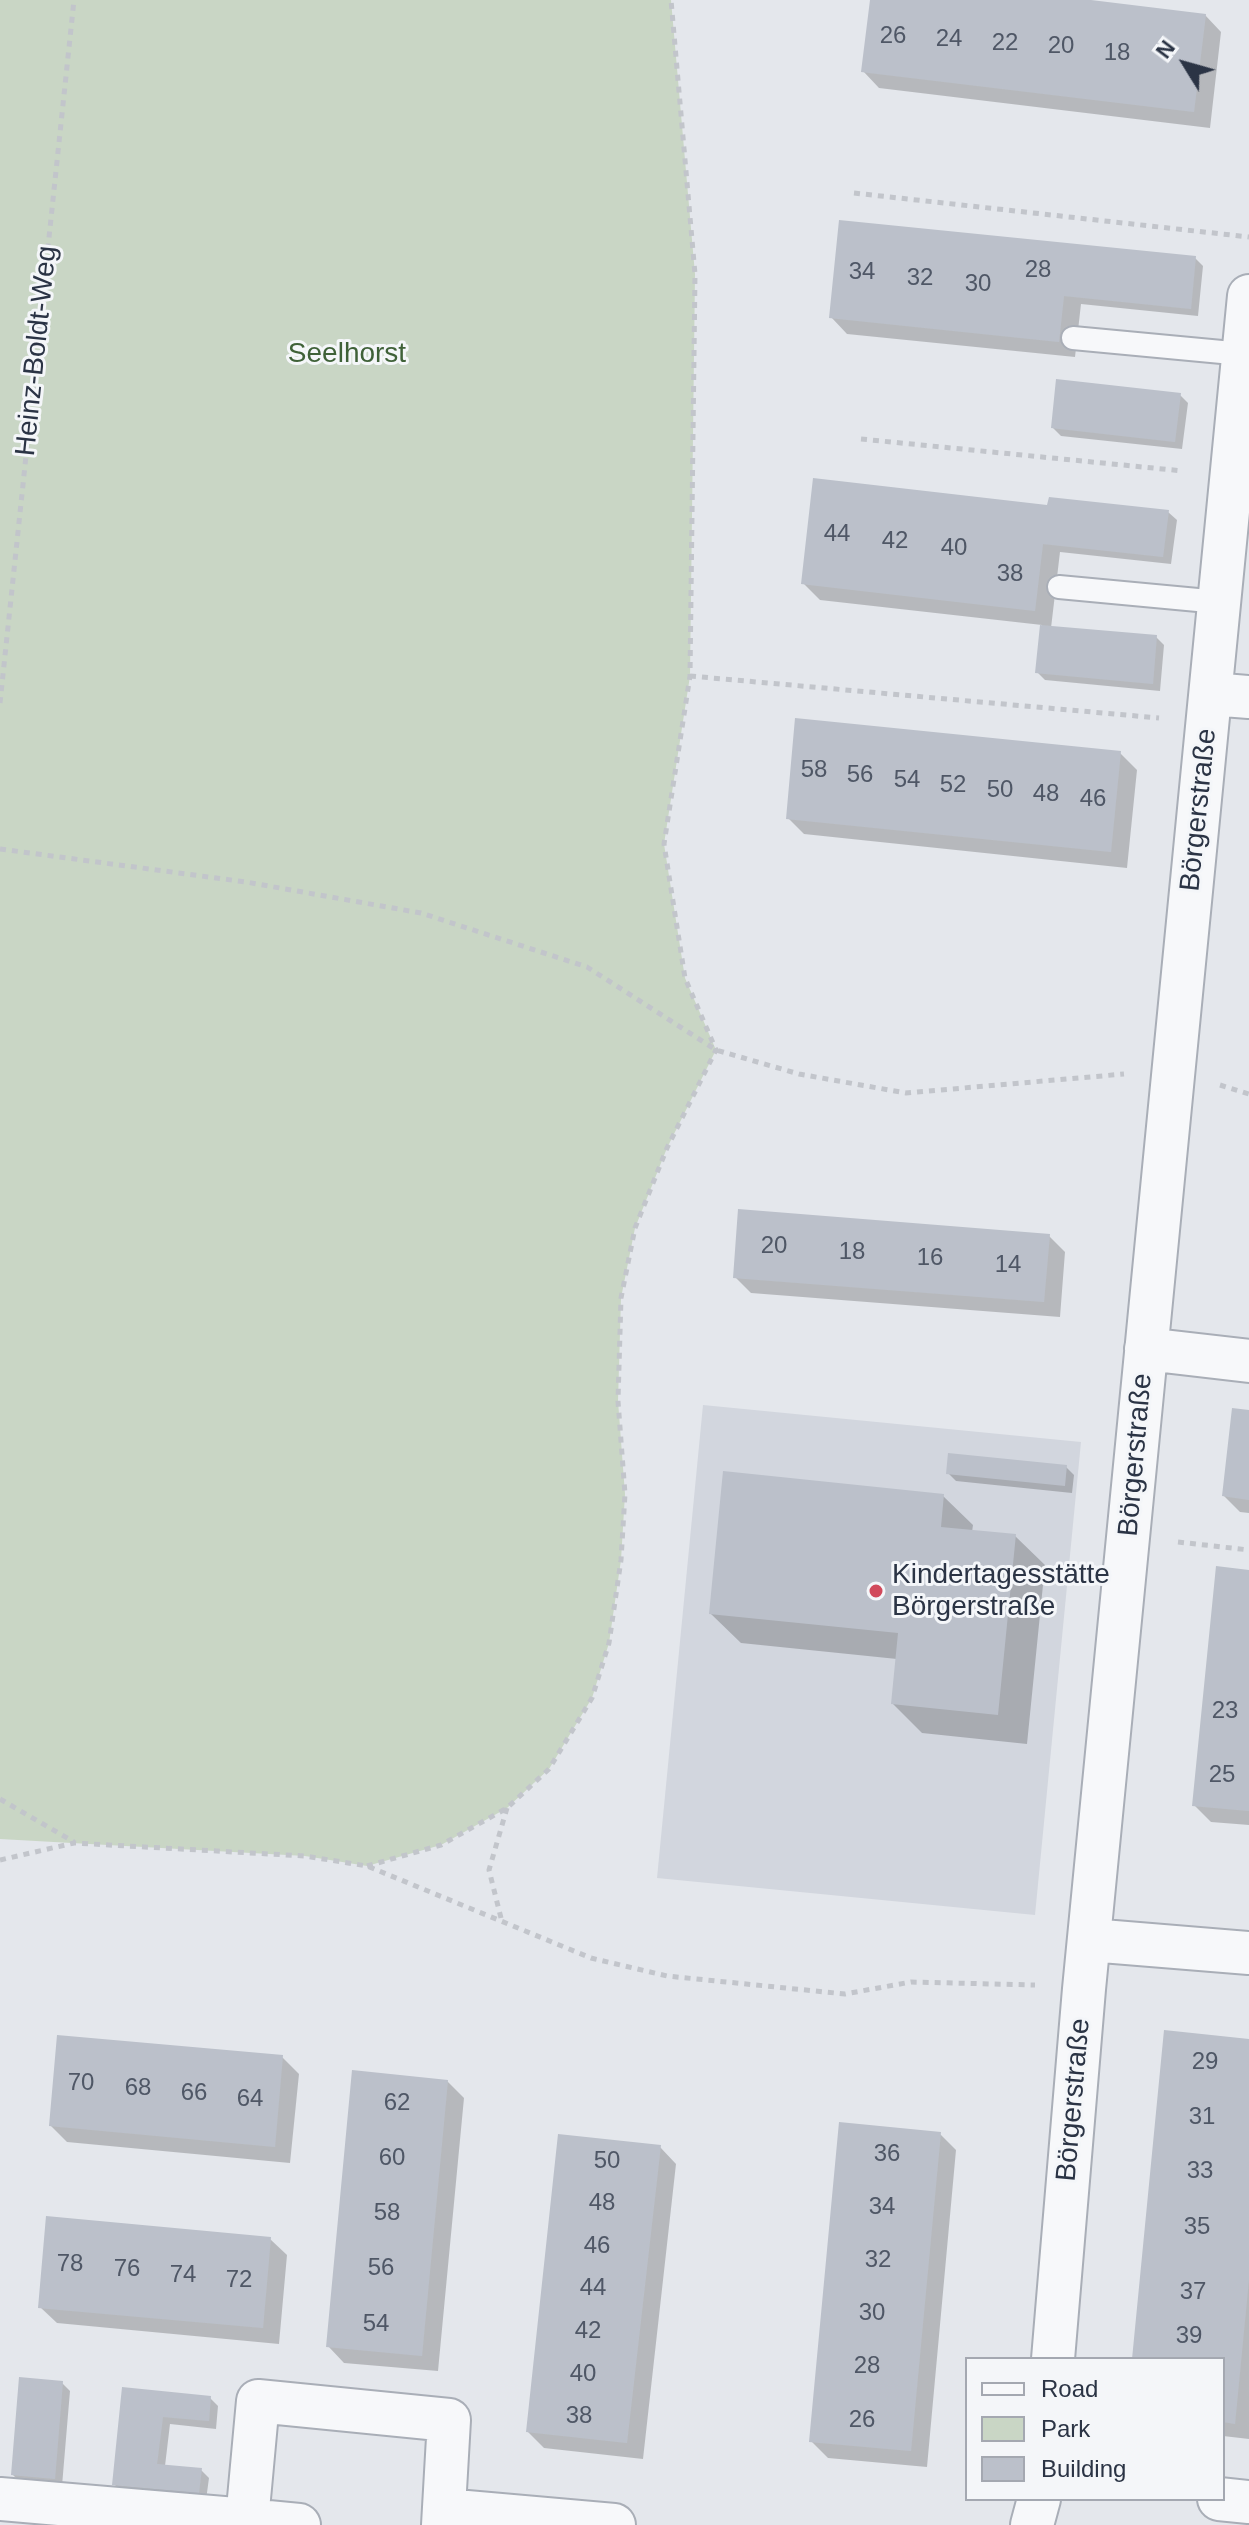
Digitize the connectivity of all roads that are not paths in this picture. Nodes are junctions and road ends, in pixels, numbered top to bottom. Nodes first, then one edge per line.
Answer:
1 (1249, 296) edge
2 (1073, 338) dead end
3 (1243, 354) junction
4 (1059, 587) dead end
5 (1219, 602) junction
6 (1222, 704) edge
7 (1146, 1349) junction
8 (1249, 1361) edge
9 (1090, 1940) junction
10 (1249, 1953) edge
11 (1053, 2357) edge
12 (0, 2499) edge
13 (1225, 2500) edge
14 (1038, 2501) edge
15 (1249, 2502) edge
16 (444, 2518) edge
17 (247, 2520) junction
18 (299, 2525) edge
19 (614, 2525) edge
20 (1032, 2525) edge

1 - 3 street, Börgerstraße
2 - 3 lane
3 - 5 street, Börgerstraße
4 - 5 lane
5 - 6 street, Börgerstraße
6 - 7 street, Börgerstraße
7 - 8 street
7 - 9 street, Börgerstraße
9 - 10 street
9 - 11 street, Börgerstraße
12 - 17 street
13 - 15 street
14 - 20 street
16 - 17 street
16 - 19 street
17 - 18 street

